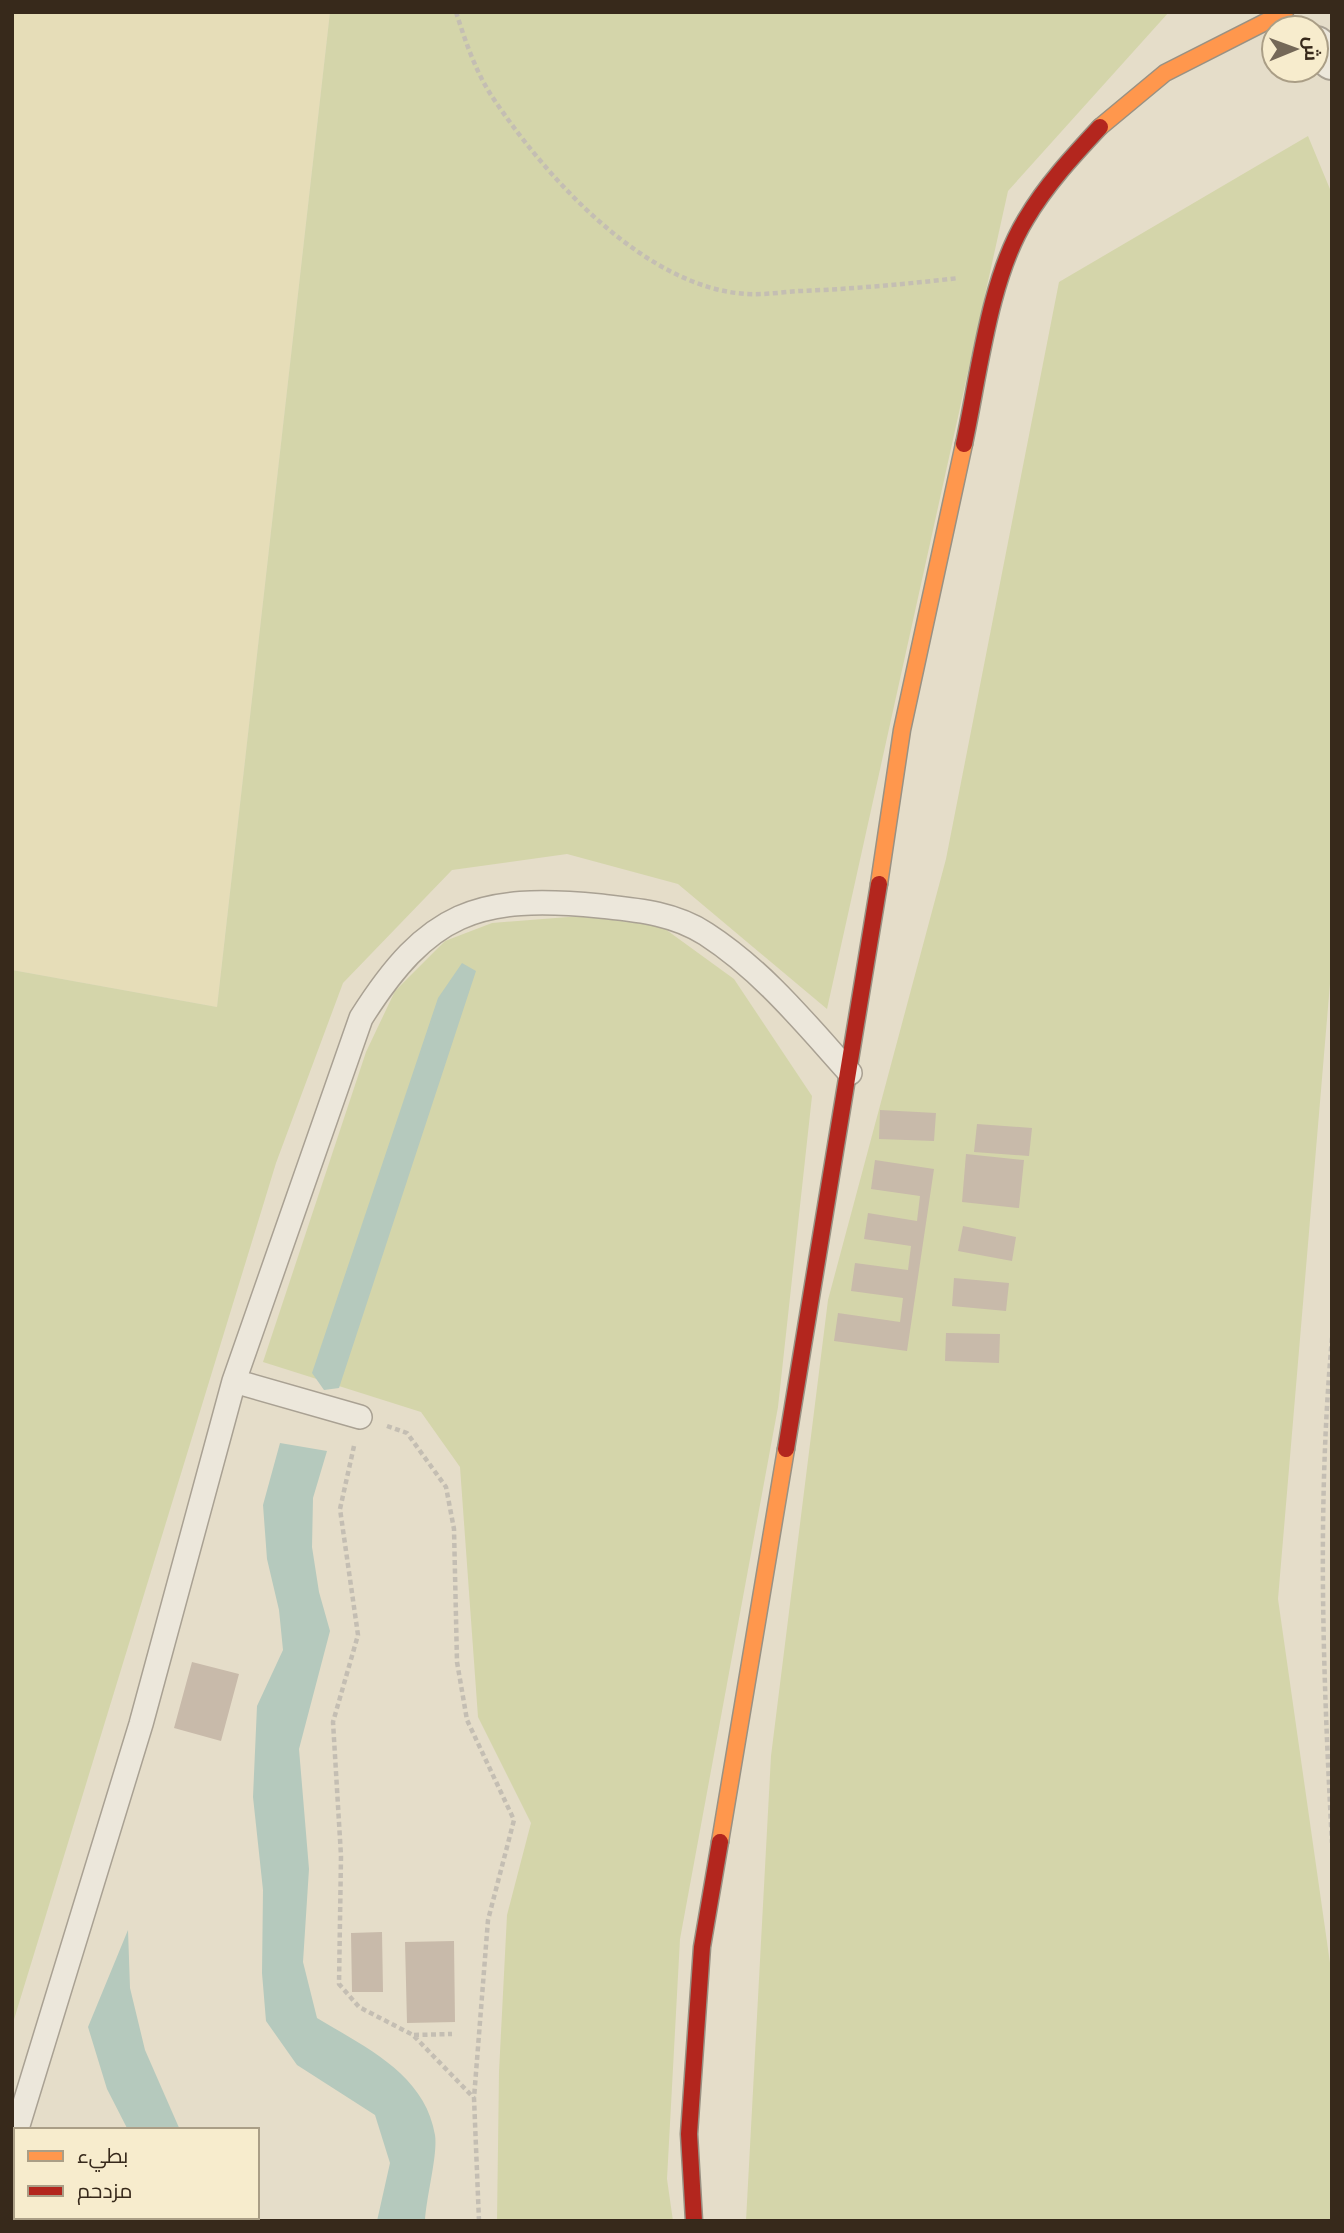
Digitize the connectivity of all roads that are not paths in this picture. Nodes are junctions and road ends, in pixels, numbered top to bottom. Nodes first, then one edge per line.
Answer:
1 (1286, 12) edge
2 (850, 1073) junction
3 (234, 1381) junction
4 (360, 1417) road end
5 (17, 2128) edge
6 (694, 2221) edge

1 - 2 street
2 - 3 lane
2 - 6 street
3 - 4 lane
3 - 5 lane

